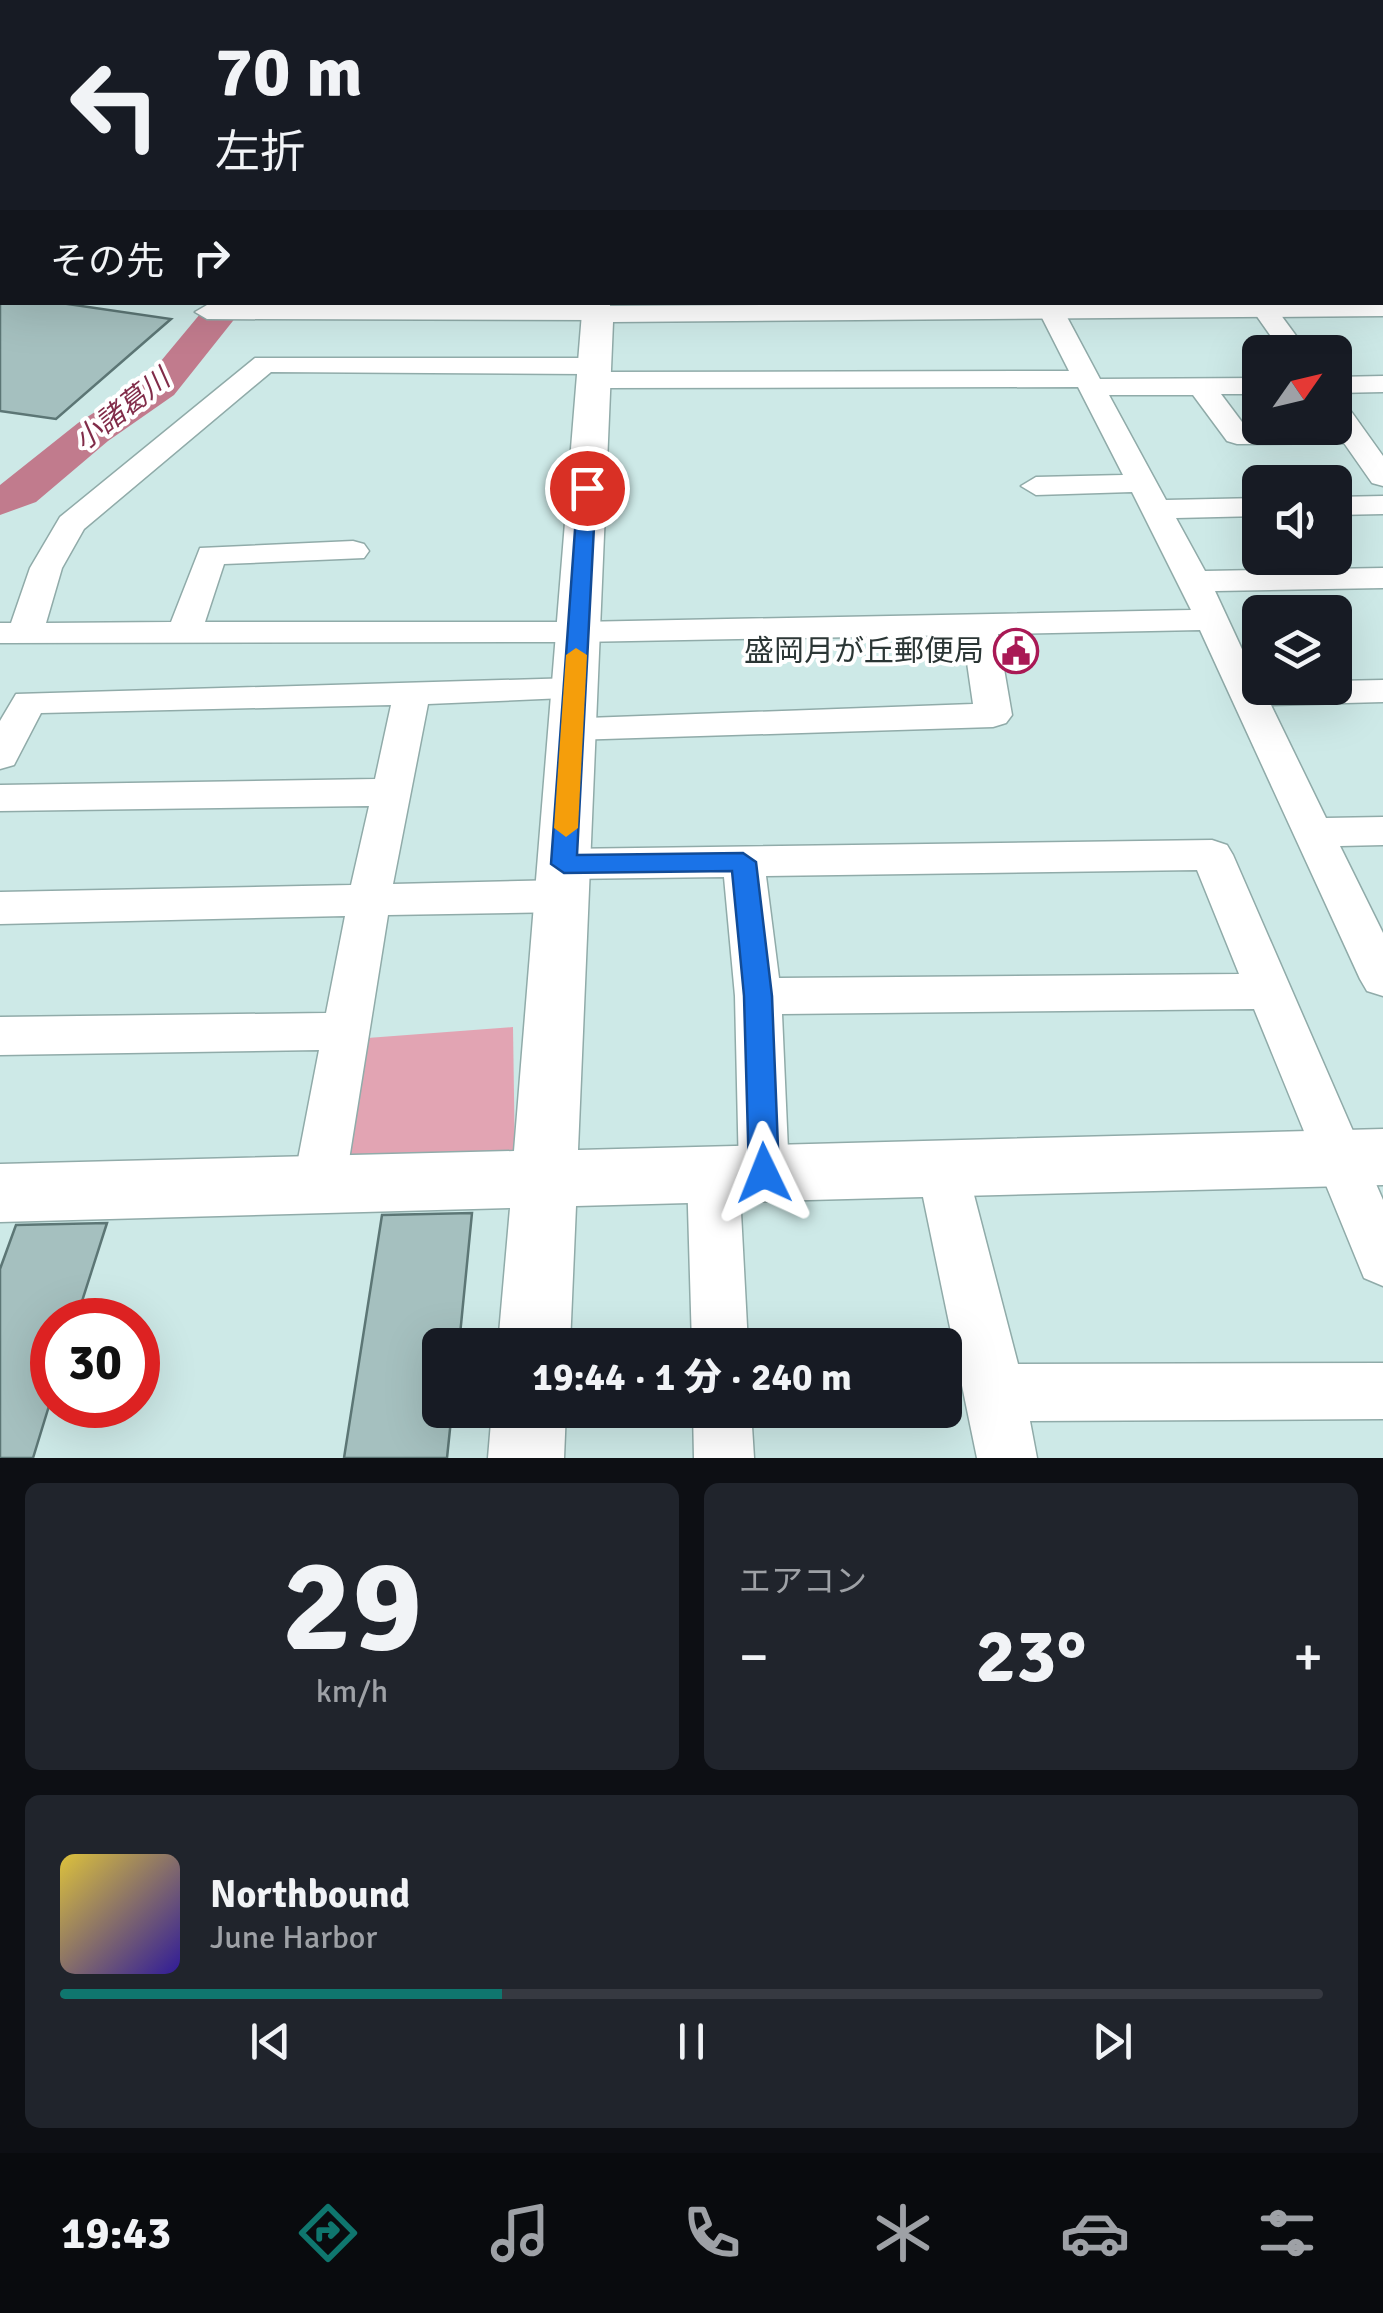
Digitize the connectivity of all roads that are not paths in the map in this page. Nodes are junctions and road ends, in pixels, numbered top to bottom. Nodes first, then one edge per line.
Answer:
1 (1048, 306) edge
2 (283, 307) edge
3 (1383, 307) edge
4 (598, 308) edge
5 (1263, 308) junction
6 (219, 312) dead end
7 (1282, 335) edge
8 (594, 373) junction
9 (1089, 383) junction
10 (1383, 384) edge
11 (1352, 385) edge
12 (1242, 386) edge
13 (1201, 387) junction
14 (1353, 434) joint
15 (1383, 476) edge
16 (1036, 486) dead end
17 (1149, 496) junction
18 (1242, 505) edge
19 (1383, 505) edge
20 (1352, 506) edge
21 (352, 551) dead end
22 (1383, 578) edge
23 (1194, 581) junction
24 (1212, 620) junction
25 (979, 625) junction
26 (13, 632) edge
27 (578, 632) junction
28 (184, 633) junction
29 (1242, 683) edge
30 (1383, 691) edge
31 (412, 692) junction
32 (1352, 692) edge
33 (1252, 705) edge
34 (573, 708) junction
35 (0, 756) edge
36 (392, 792) junction
37 (0, 798) edge
38 (1383, 831) edge
39 (1313, 832) junction
40 (743, 862) junction
41 (563, 880) junction
42 (369, 900) junction
43 (0, 908) edge
44 (1379, 962) edge
45 (1269, 991) junction
46 (758, 996) junction
47 (346, 1031) junction
48 (0, 1036) edge
49 (1362, 1157) edge
50 (942, 1168) junction
51 (739, 1174) junction
52 (545, 1179) junction
53 (319, 1185) junction
54 (0, 1193) edge
55 (1383, 1261) edge
56 (535, 1328) edge
57 (722, 1328) edge
58 (1383, 1391) edge
59 (996, 1393) junction
60 (528, 1428) edge
61 (723, 1428) edge
62 (526, 1458) edge
63 (724, 1458) edge
64 (1007, 1458) edge

1 - 4 street
1 - 5 street
1 - 9 street
2 - 4 street
2 - 6 street
3 - 5 street
4 - 8 street
5 - 7 street
8 - 9 street
8 - 26 street
8 - 27 street
9 - 13 street
9 - 17 street
10 - 11 street
12 - 13 street
13 - 14 street
14 - 15 street
16 - 17 street
17 - 18 street
17 - 23 street
19 - 20 street
21 - 28 street
22 - 23 street
23 - 24 street
24 - 25 street
24 - 29 street
25 - 27 street
25 - 34 street
26 - 28 street
27 - 28 street
27 - 34 street
30 - 32 street
31 - 34 street
31 - 35 street
31 - 36 street
33 - 39 street
34 - 41 street
36 - 37 street
36 - 42 street
38 - 39 street
39 - 44 street
40 - 41 street
40 - 45 street
40 - 46 street
41 - 42 street
41 - 52 street
42 - 43 street
42 - 47 street
45 - 46 street
45 - 49 street
46 - 51 street
47 - 48 street
47 - 53 street
49 - 50 street
49 - 55 street
50 - 51 street
50 - 59 street
51 - 52 street
51 - 57 street
52 - 53 street
52 - 56 street
53 - 54 street
58 - 59 street
59 - 64 street
60 - 62 street
61 - 63 street

